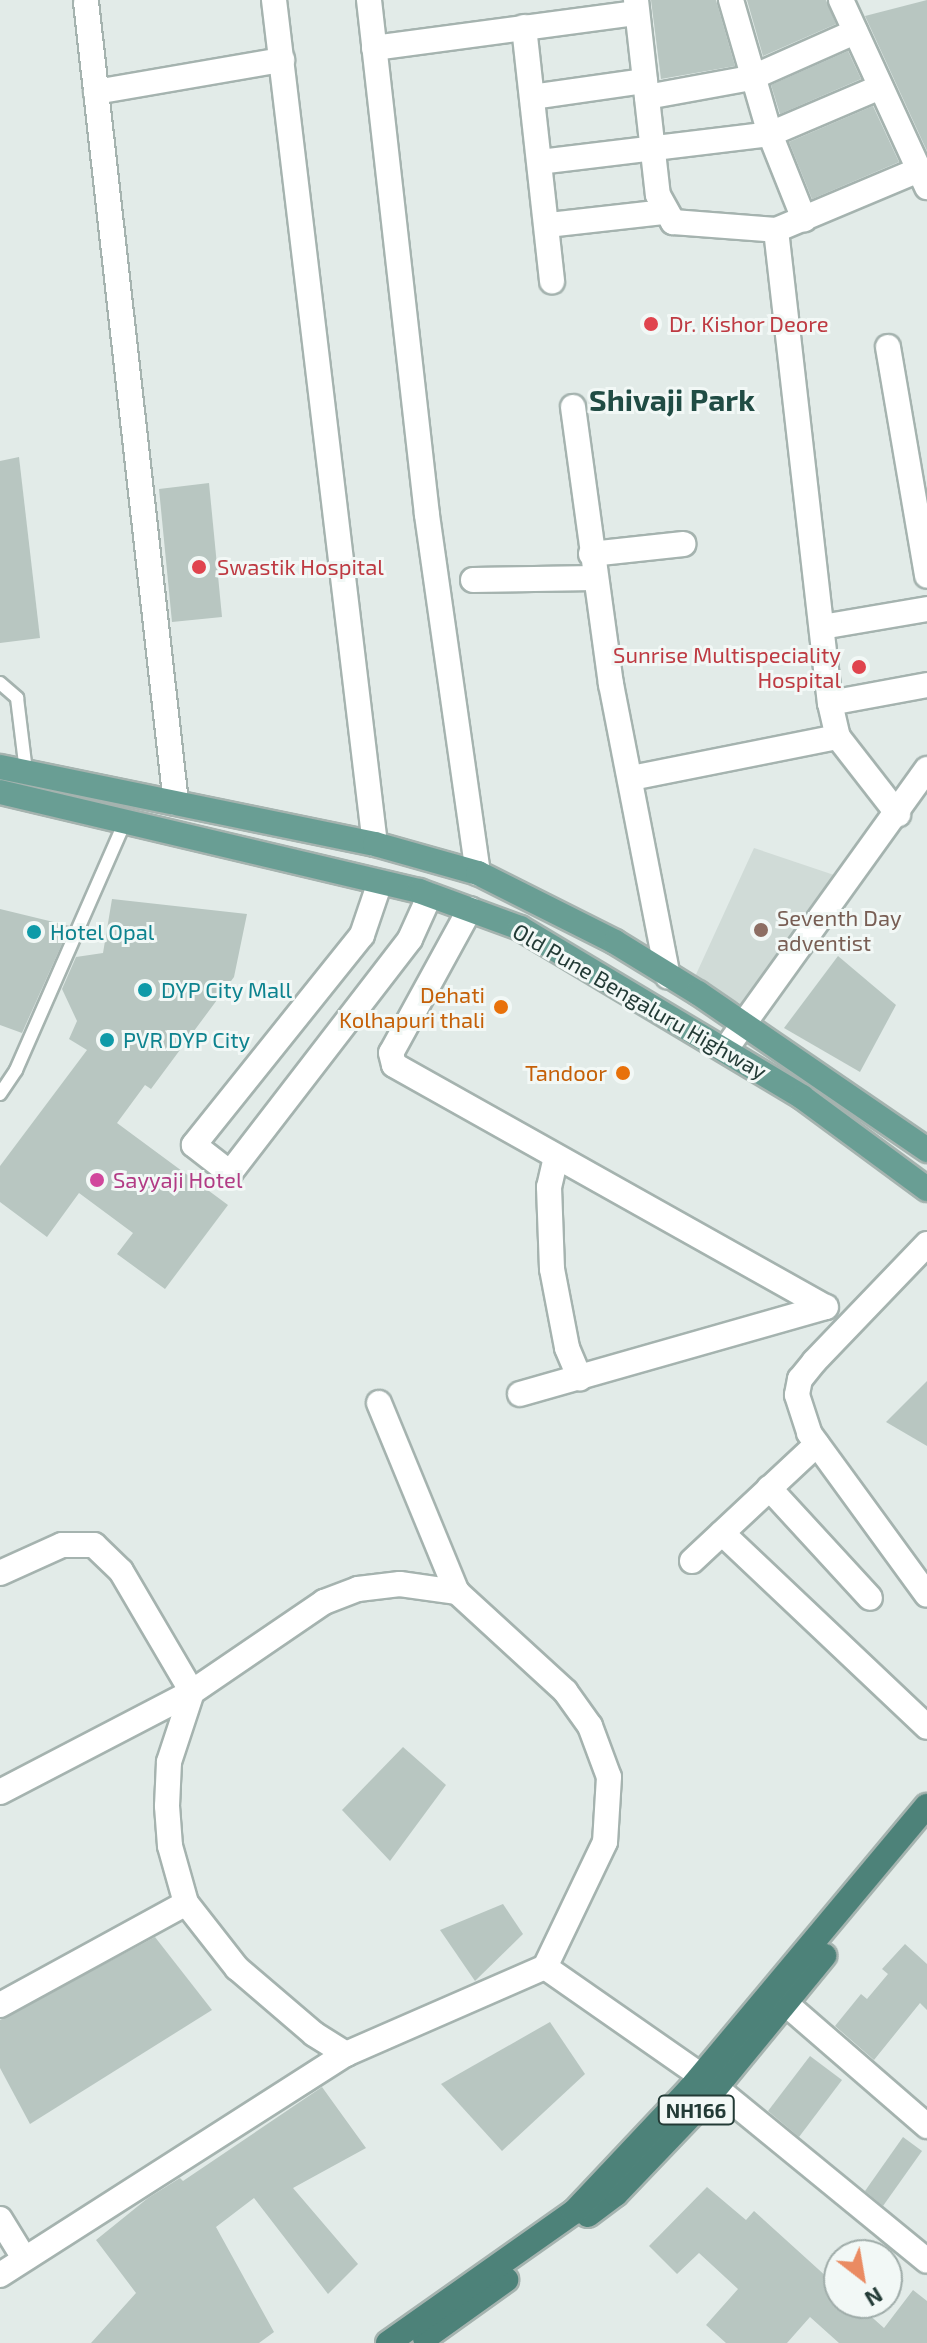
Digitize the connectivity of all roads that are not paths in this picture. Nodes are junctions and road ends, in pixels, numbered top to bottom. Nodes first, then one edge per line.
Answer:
1 (274, 0) edge
2 (369, 0) edge
3 (731, 0) edge
4 (841, 0) edge
5 (86, 2) edge
6 (637, 6) edge
7 (524, 27) junction
8 (855, 32) junction
9 (374, 48) junction
10 (282, 60) junction
11 (754, 77) junction
12 (880, 87) junction
13 (646, 89) junction
14 (96, 92) junction
15 (532, 97) junction
16 (770, 134) junction
17 (652, 145) junction
18 (540, 162) junction
19 (923, 179) edge
20 (664, 212) junction
21 (804, 219) junction
22 (548, 225) junction
23 (776, 230) junction
24 (552, 281) dead end
25 (888, 347) dead end
26 (573, 407) dead end
27 (683, 544) dead end
28 (593, 566) junction
29 (927, 576) edge
30 (473, 580) dead end
31 (927, 609) edge
32 (822, 627) junction
33 (0, 683) edge
34 (927, 685) edge
35 (830, 703) junction
36 (838, 737) junction
37 (0, 767) edge
38 (927, 769) edge
39 (26, 771) junction
40 (632, 778) junction
41 (0, 792) edge
42 (176, 803) junction
43 (898, 814) junction
44 (126, 820) junction
45 (375, 844) junction
46 (478, 873) junction
47 (379, 885) junction
48 (430, 895) junction
49 (470, 909) junction
50 (668, 976) junction
51 (743, 1024) junction
52 (725, 1050) junction
53 (0, 1094) edge
54 (927, 1150) edge
55 (556, 1157) junction
56 (927, 1189) edge
57 (927, 1244) edge
58 (580, 1378) junction
59 (520, 1394) dead end
60 (379, 1403) dead end
61 (817, 1444) junction
62 (769, 1488) junction
63 (722, 1533) junction
64 (692, 1561) dead end
65 (0, 1573) edge
66 (457, 1592) junction
67 (927, 1595) edge
68 (870, 1598) dead end
69 (192, 1692) junction
70 (927, 1727) edge
71 (0, 1792) edge
72 (927, 1806) edge
73 (927, 1831) edge
74 (186, 1903) junction
75 (545, 1967) junction
76 (785, 2003) junction
77 (0, 2005) edge
78 (346, 2054) junction
79 (707, 2082) junction
80 (927, 2126) edge
81 (0, 2219) edge
82 (24, 2258) junction
83 (927, 2261) edge
84 (0, 2275) edge
85 (428, 2340) edge
86 (388, 2343) edge

1 - 10 street
2 - 9 street
3 - 11 street
4 - 8 street
5 - 14 street
6 - 7 street
6 - 13 street
7 - 9 street
7 - 15 street
8 - 11 street
8 - 12 street
9 - 46 street
10 - 14 street
10 - 45 street
11 - 13 street
11 - 16 street
12 - 16 street
12 - 19 street
13 - 15 street
13 - 17 street
14 - 42 street
15 - 18 street
16 - 17 street
16 - 21 street
17 - 18 street
17 - 20 street
18 - 22 street
19 - 21 street
20 - 22 street
20 - 23 street
21 - 23 street
22 - 24 street
23 - 32 street
25 - 29 street
26 - 28 street
27 - 28 street
28 - 30 street
28 - 40 street
31 - 32 street
32 - 35 street
33 - 39 lane
34 - 35 street
35 - 36 street
36 - 40 street
36 - 43 street
37 - 39 main road, Old Pune Bengaluru Highway
38 - 43 street
39 - 42 main road, Old Pune Bengaluru Highway
40 - 50 street
41 - 44 main road, Old Pune Bengaluru Highway
42 - 45 main road, Old Pune Bengaluru Highway
43 - 51 street
44 - 47 main road, Old Pune Bengaluru Highway
44 - 53 lane
45 - 46 main road, Old Pune Bengaluru Highway
46 - 50 main road, Old Pune Bengaluru Highway
47 - 48 main road, Old Pune Bengaluru Highway
47 - 48 street
48 - 49 main road, Old Pune Bengaluru Highway
49 - 52 main road, Old Pune Bengaluru Highway
49 - 55 street
50 - 51 main road, Old Pune Bengaluru Highway
51 - 52 street
51 - 54 main road, Old Pune Bengaluru Highway
52 - 56 main road, Old Pune Bengaluru Highway
55 - 58 street
55 - 58 street
57 - 61 street
58 - 59 street
60 - 66 street
61 - 62 street
61 - 67 street
62 - 63 street
62 - 68 street
63 - 64 street
63 - 70 street
65 - 69 street
66 - 69 street
66 - 75 street
69 - 71 street
69 - 74 street
72 - 79 highway, NH166
73 - 76 highway, NH166
74 - 77 street
74 - 78 street
75 - 78 street
75 - 79 street
76 - 79 highway, NH166
76 - 80 street
78 - 82 street
79 - 83 street
79 - 85 highway, NH166
79 - 86 highway, NH166
81 - 82 street
82 - 84 street

